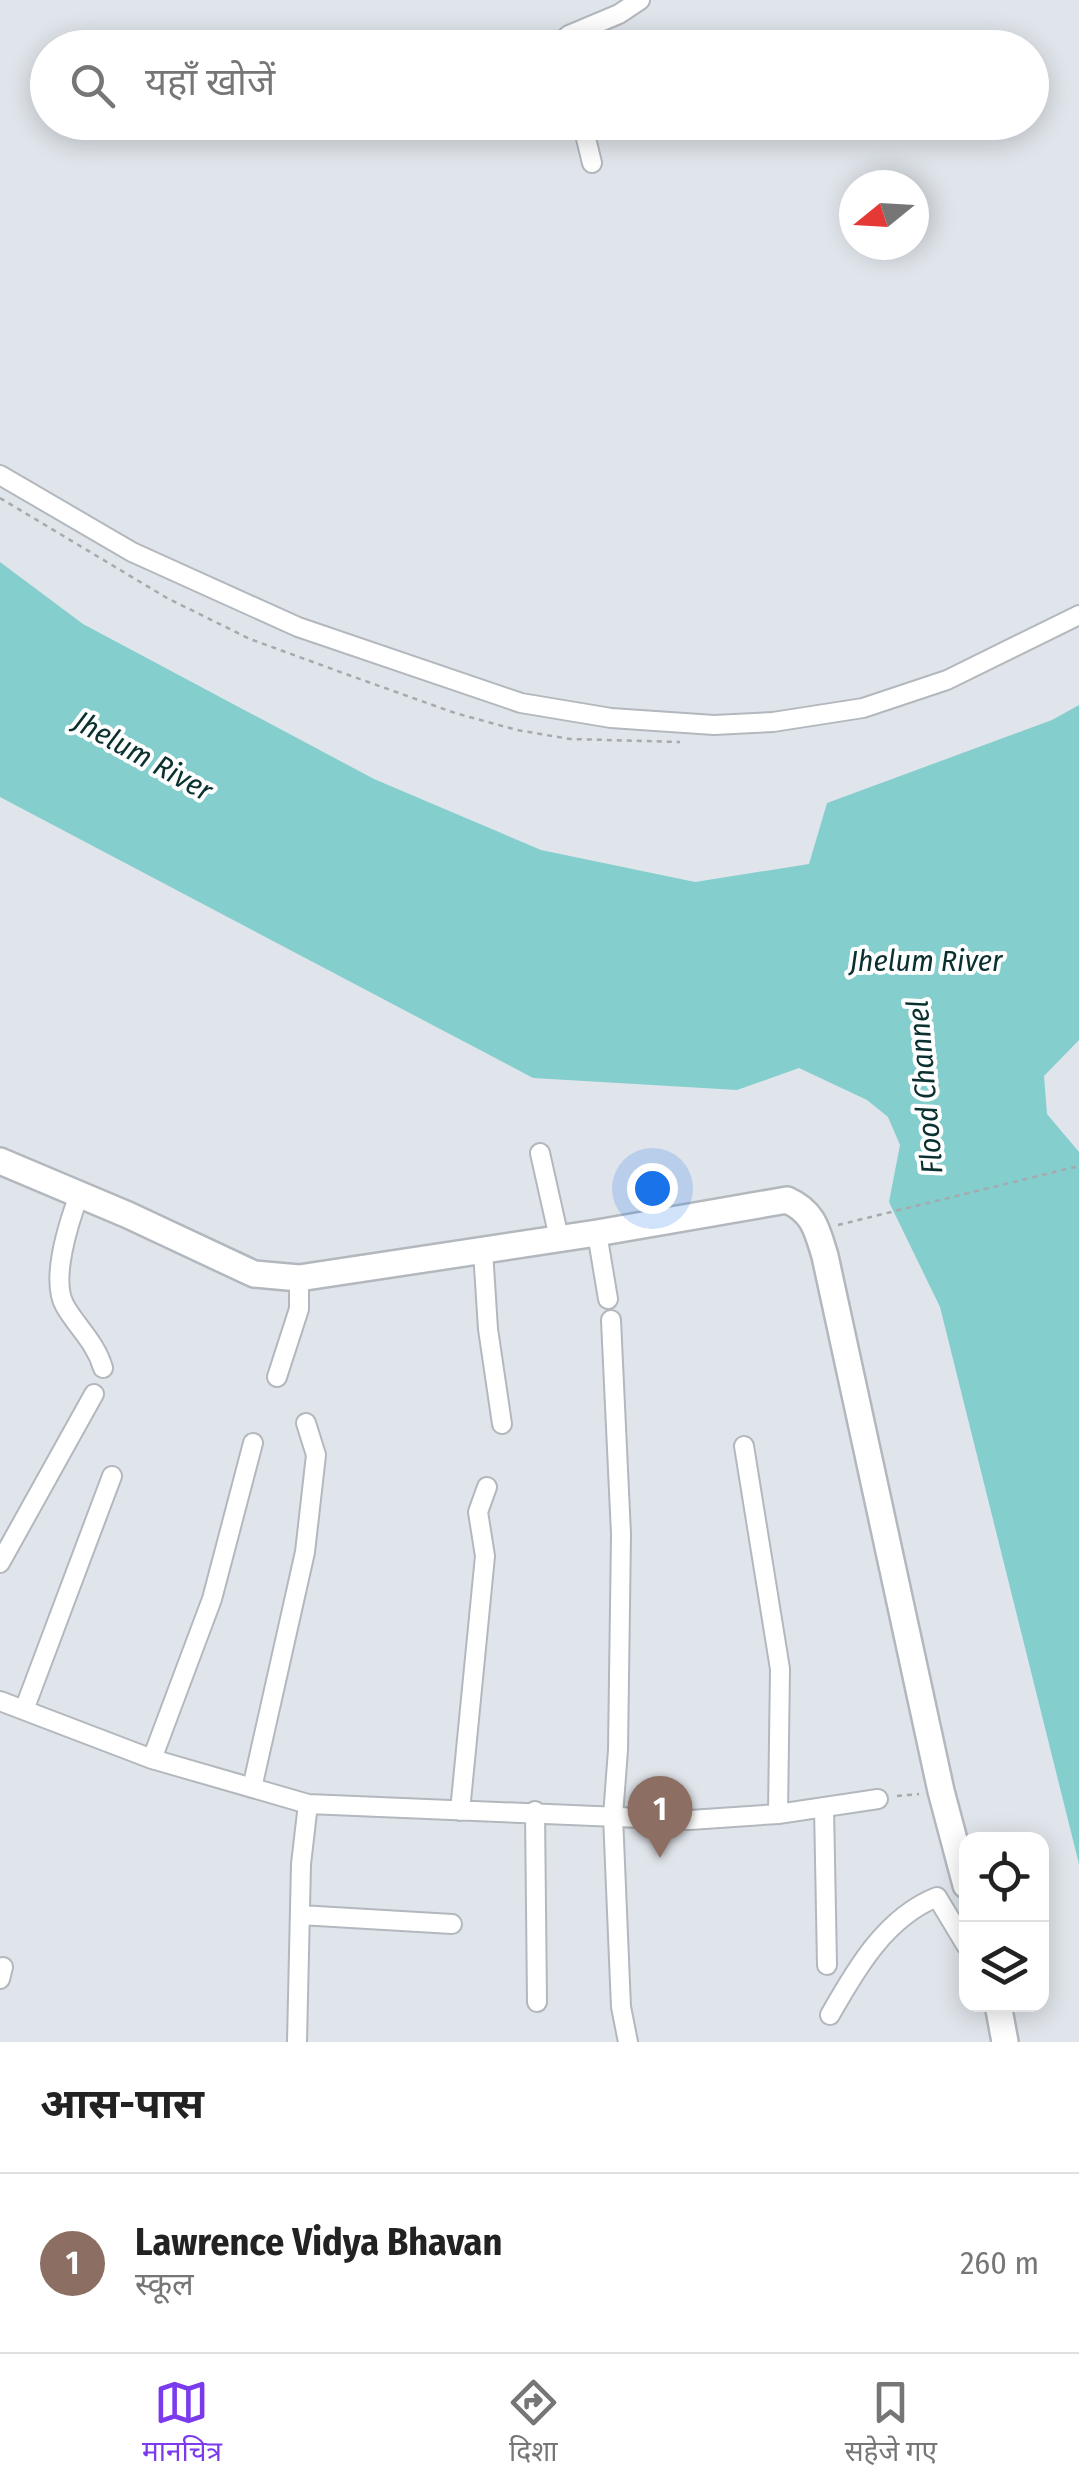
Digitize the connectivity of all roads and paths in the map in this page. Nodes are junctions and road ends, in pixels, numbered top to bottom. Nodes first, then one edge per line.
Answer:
1 (640, 0) edge
2 (579, 30) edge
3 (586, 140) edge
4 (592, 162) dead end
5 (0, 475) edge
6 (0, 498) edge
7 (1079, 615) edge
8 (680, 742) dead end
9 (540, 1153) dead end
10 (0, 1161) edge
11 (1079, 1166) edge
12 (79, 1195) junction
13 (846, 1223) dead end
14 (597, 1233) junction
15 (559, 1238) junction
16 (482, 1251) junction
17 (299, 1278) junction
18 (608, 1299) dead end
19 (611, 1320) dead end
20 (102, 1368) dead end
21 (277, 1376) dead end
22 (94, 1394) dead end
23 (306, 1423) dead end
24 (502, 1424) dead end
25 (253, 1443) dead end
26 (744, 1446) dead end
27 (112, 1476) dead end
28 (487, 1487) dead end
29 (0, 1562) edge
30 (0, 1701) edge
31 (24, 1710) junction
32 (152, 1758) junction
33 (252, 1788) junction
34 (940, 1791) junction
35 (878, 1799) joint
36 (308, 1804) junction
37 (824, 1807) junction
38 (460, 1810) junction
39 (535, 1812) junction
40 (778, 1814) junction
41 (613, 1816) junction
42 (959, 1860) edge
43 (300, 1915) junction
44 (452, 1924) dead end
45 (959, 1934) edge
46 (827, 1965) dead end
47 (537, 2002) dead end
48 (999, 2012) edge
49 (830, 2014) dead end
50 (297, 2042) edge
51 (628, 2042) edge
52 (1005, 2042) edge

1 - 2 street
3 - 4 street
5 - 7 street
6 - 8 path
9 - 15 street
10 - 12 main road
11 - 13 path
12 - 17 main road
12 - 20 street
14 - 15 main road
14 - 18 street
14 - 34 main road
15 - 16 main road
16 - 17 main road
16 - 24 street
17 - 21 street
19 - 41 street
22 - 29 street
23 - 33 street
25 - 32 street
26 - 40 street
27 - 31 street
28 - 38 street
30 - 31 street
31 - 32 street
32 - 33 street
33 - 36 street
34 - 35 path
34 - 42 main road
35 - 37 street
36 - 38 street
36 - 43 street
37 - 40 street
37 - 46 street
38 - 39 street
39 - 41 street
39 - 47 street
40 - 41 street
41 - 51 street
43 - 44 street
43 - 50 street
45 - 49 street
48 - 52 main road

